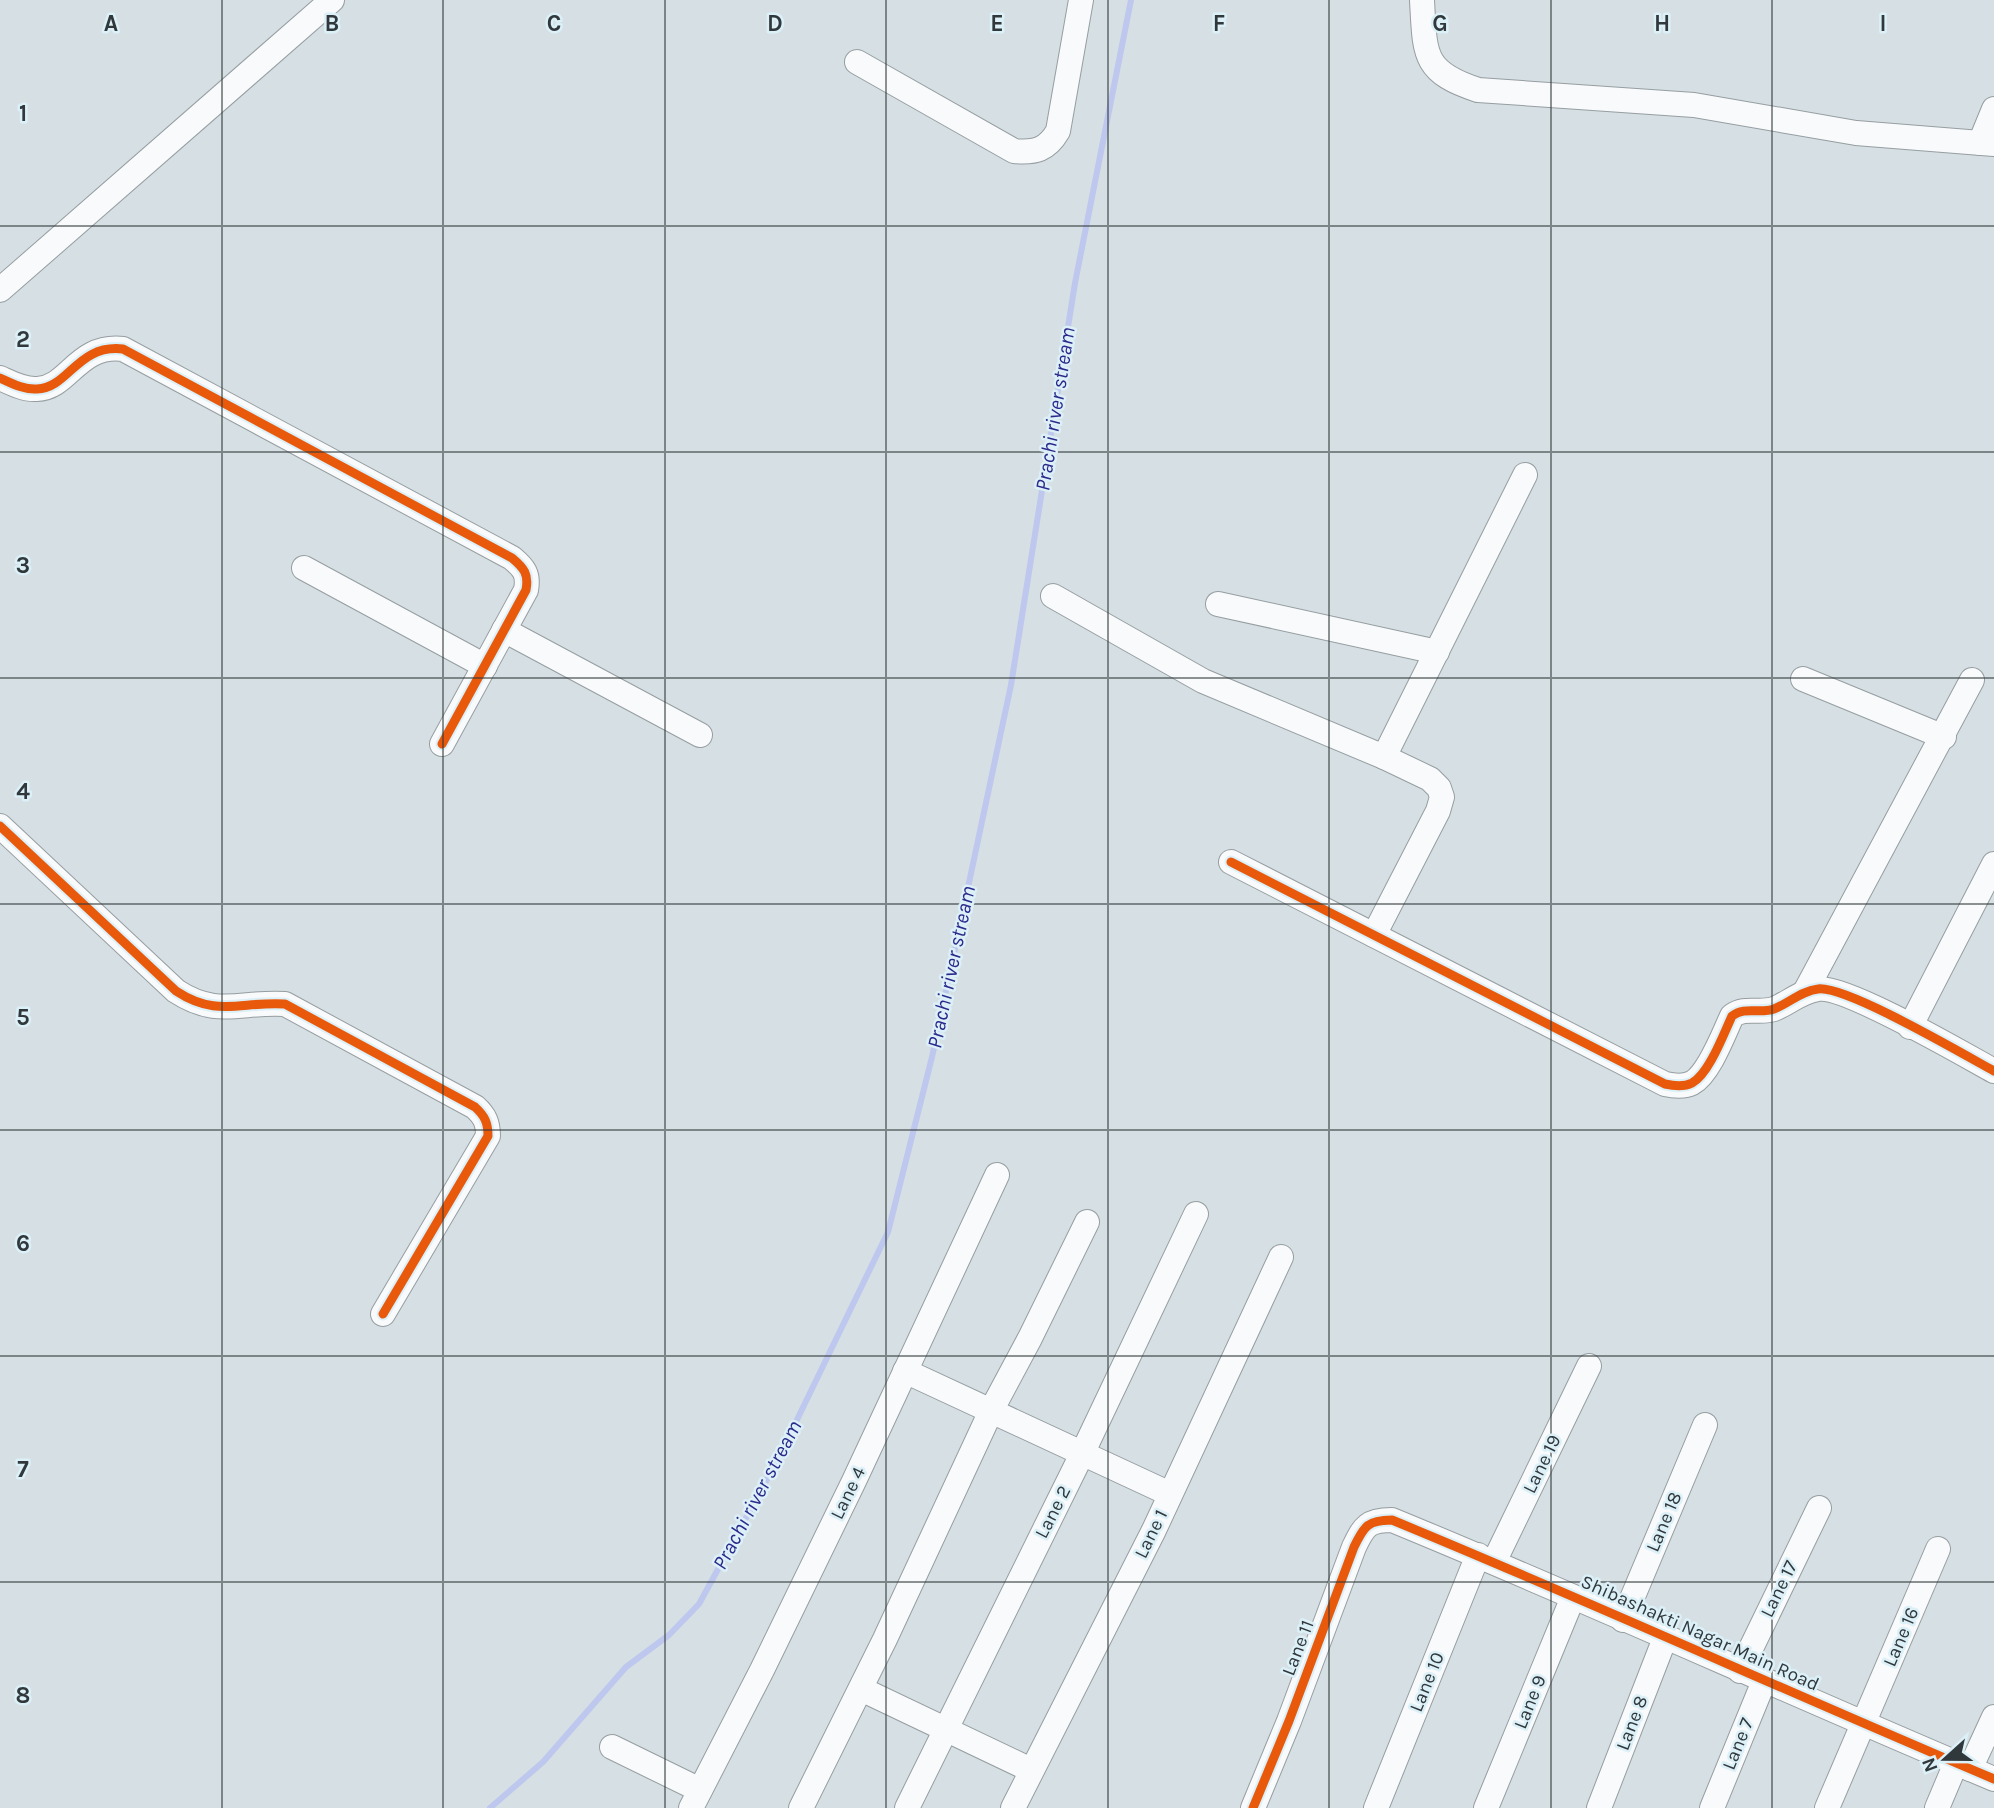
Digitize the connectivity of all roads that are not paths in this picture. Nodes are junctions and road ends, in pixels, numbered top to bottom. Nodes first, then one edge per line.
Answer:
1 (332, 0) edge
2 (1081, 0) edge
3 (1422, 0) edge
4 (857, 62) dead end
5 (1994, 109) edge
6 (1987, 144) edge
7 (0, 289) edge
8 (0, 378) edge
9 (1525, 475) dead end
10 (304, 568) dead end
11 (1053, 596) dead end
12 (1218, 604) dead end
13 (504, 630) junction
14 (1437, 652) junction
15 (485, 666) junction
16 (1803, 679) dead end
17 (1972, 680) dead end
18 (700, 734) dead end
19 (1944, 737) junction
20 (442, 744) dead end
21 (1384, 757) junction
22 (0, 826) edge
23 (1231, 862) dead end
24 (1994, 864) edge
25 (1374, 935) junction
26 (1805, 992) junction
27 (1910, 1027) junction
28 (1994, 1071) edge
29 (996, 1175) dead end
30 (1196, 1214) dead end
31 (1087, 1222) dead end
32 (1282, 1257) dead end
33 (383, 1314) dead end
34 (1589, 1366) dead end
35 (905, 1371) junction
36 (990, 1411) junction
37 (1705, 1425) dead end
38 (1082, 1454) junction
39 (1170, 1494) junction
40 (1819, 1508) dead end
41 (1392, 1520) joint
42 (1938, 1549) dead end
43 (1487, 1559) junction
44 (1573, 1597) junction
45 (1623, 1619) junction
46 (1665, 1638) junction
47 (1740, 1671) junction
48 (1764, 1681) junction
49 (860, 1689) junction
50 (1994, 1717) edge
51 (1863, 1724) junction
52 (945, 1730) junction
53 (612, 1747) dead end
54 (1963, 1766) junction
55 (1031, 1770) junction
56 (1994, 1779) edge
57 (695, 1799) edge
58 (801, 1808) edge
59 (907, 1808) edge
60 (1013, 1808) edge
61 (1253, 1808) edge
62 (1376, 1808) edge
63 (1486, 1808) edge
64 (1599, 1808) edge
65 (1712, 1808) edge
66 (1827, 1808) edge
67 (1937, 1808) edge

1 - 7 street
2 - 4 street
3 - 6 street
5 - 6 street
8 - 13 street
9 - 14 street
10 - 15 street
11 - 21 street
12 - 14 street
13 - 15 street
13 - 18 street
14 - 21 street
15 - 20 street
16 - 19 street
17 - 19 street
19 - 26 street
21 - 25 street
22 - 33 street
23 - 25 street
24 - 27 street
25 - 26 street
26 - 27 street
27 - 28 street
29 - 35 street, Lane 4
30 - 38 street, Lane 2
31 - 36 street
32 - 39 street, Lane 1
34 - 43 street, Lane 19
35 - 36 street
35 - 57 street, Lane 4
36 - 38 street
36 - 49 street
37 - 45 street, Lane 18
38 - 39 street
38 - 52 street, Lane 2
39 - 55 street, Lane 1
40 - 47 street, Lane 17
41 - 43 street, Shibashakti Nagar Main Road
41 - 61 street, Lane 11
42 - 51 street, Lane 16
43 - 44 street, Shibashakti Nagar Main Road
43 - 62 street, Lane 10
44 - 45 street, Shibashakti Nagar Main Road
44 - 63 street, Lane 9
45 - 46 street, Shibashakti Nagar Main Road
46 - 47 street, Shibashakti Nagar Main Road
46 - 64 street, Lane 8
47 - 48 street, Shibashakti Nagar Main Road
48 - 51 street, Shibashakti Nagar Main Road
48 - 65 street, Lane 7
49 - 52 street
49 - 58 street
50 - 54 street
51 - 54 street, Shibashakti Nagar Main Road
51 - 66 street, Lane 16
52 - 55 street
52 - 59 street, Lane 2
53 - 57 street
54 - 56 street, Shibashakti Nagar Main Road
54 - 67 street
55 - 60 street, Lane 1

